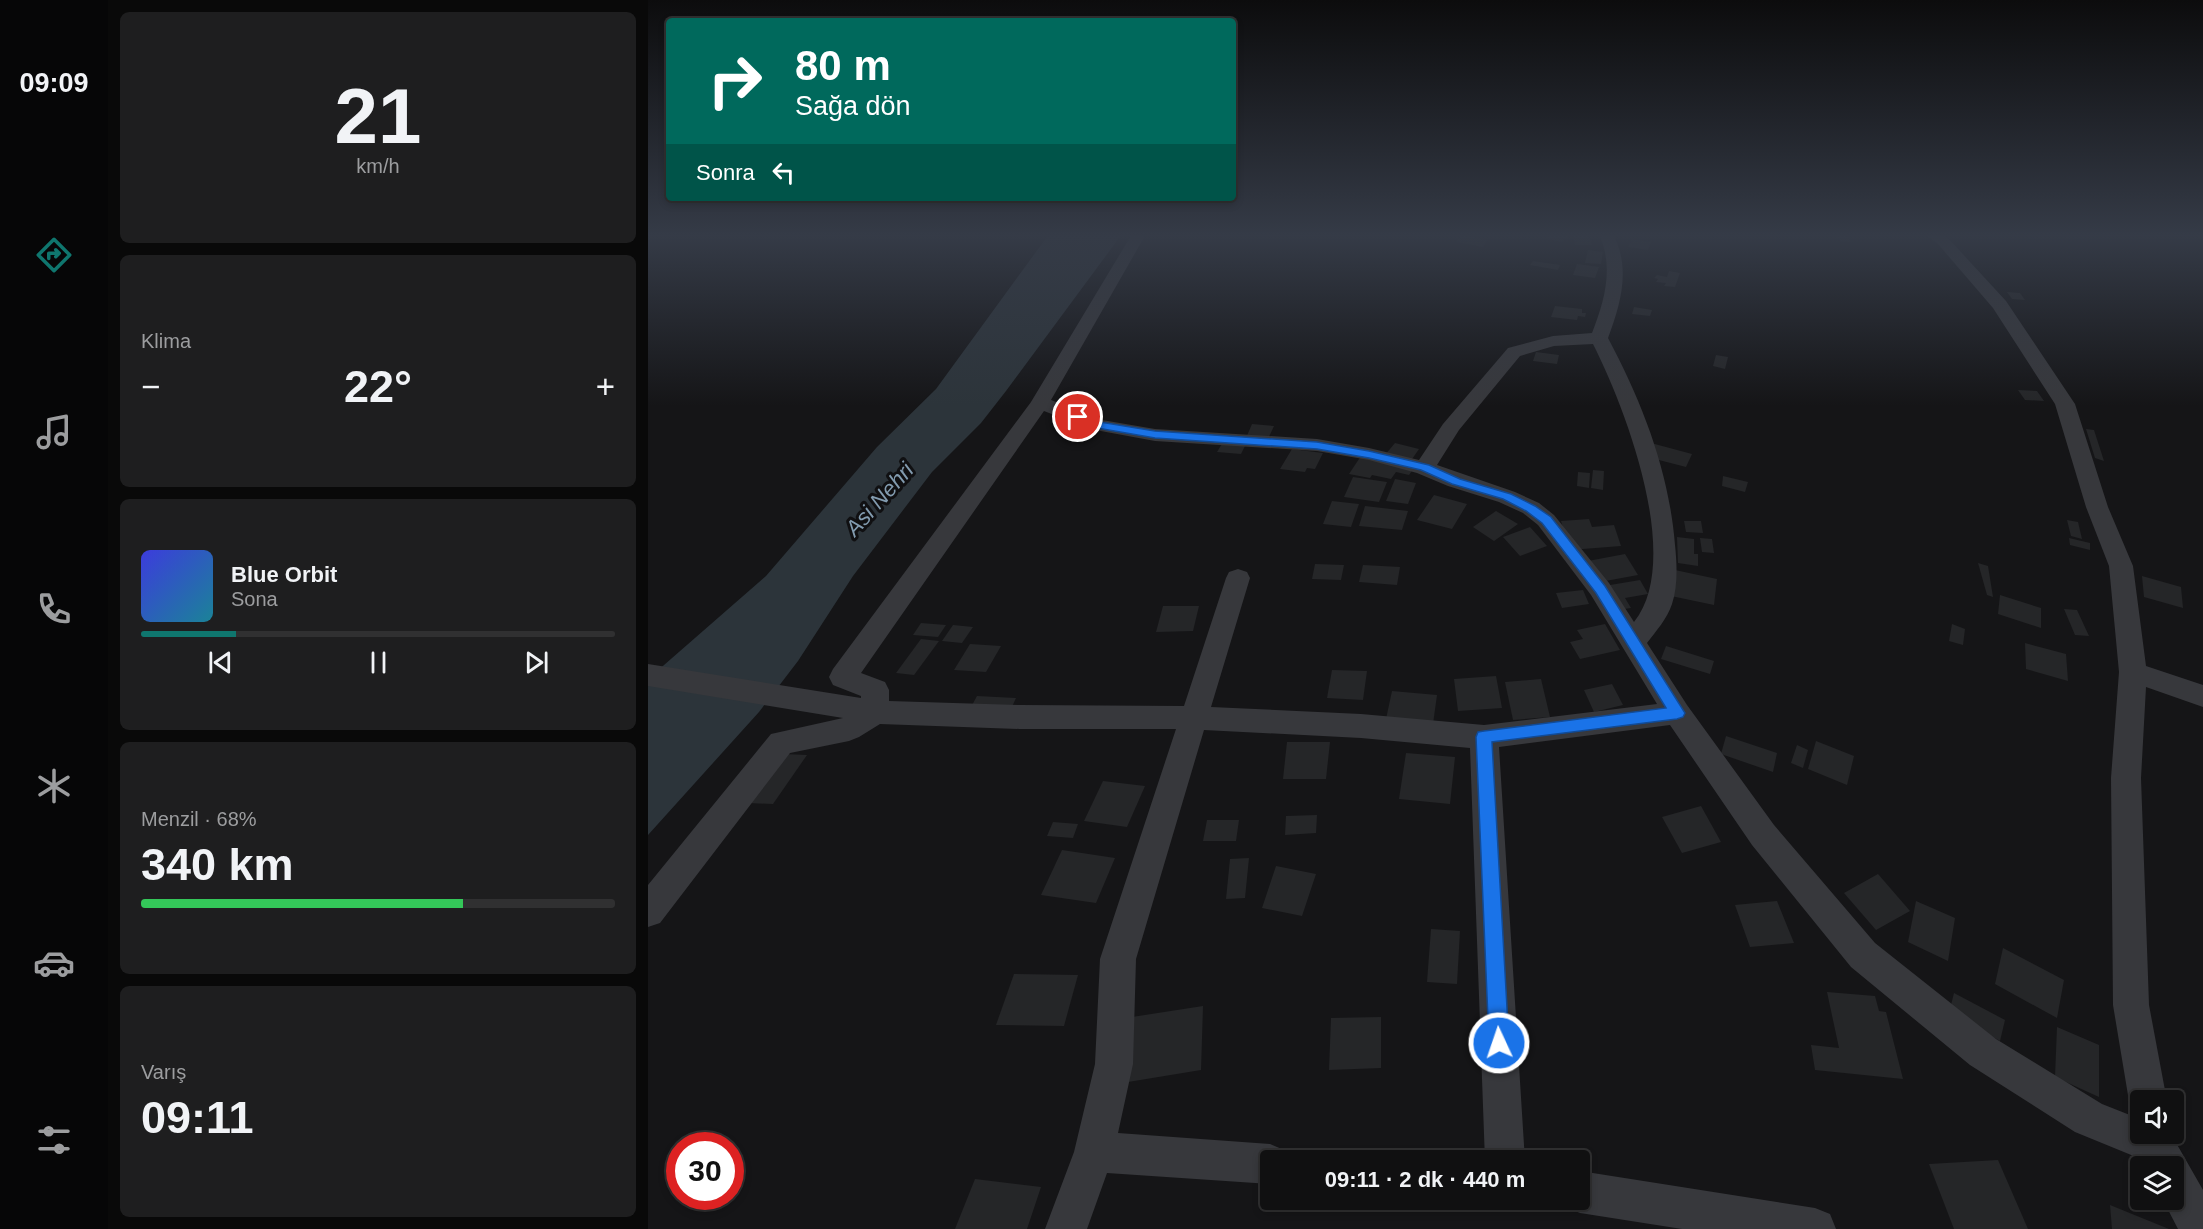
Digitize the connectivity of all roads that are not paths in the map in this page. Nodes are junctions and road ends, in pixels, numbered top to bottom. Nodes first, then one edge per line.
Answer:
1 (1105, 291) edge
2 (1613, 291) edge
3 (1988, 291) edge
4 (1599, 338) junction
5 (1040, 403) junction
6 (1425, 468) junction
7 (1238, 578) dead end
8 (1633, 643) junction
9 (2133, 672) junction
10 (648, 675) edge
11 (2203, 696) edge
12 (875, 712) junction
13 (1677, 713) junction
14 (1196, 718) junction
15 (1484, 737) junction
16 (648, 911) edge
17 (2146, 1090) edge
18 (1504, 1150) edge
19 (1094, 1152) junction
20 (2162, 1156) edge
21 (1260, 1163) edge
22 (1590, 1194) edge
23 (2184, 1196) edge
24 (1066, 1229) edge
25 (1815, 1229) edge
26 (2202, 1229) edge

1 - 5 street
2 - 4 street
3 - 9 street
4 - 6 street
4 - 8 street
5 - 6 street
5 - 12 street
6 - 8 street
7 - 14 street
8 - 13 street
9 - 11 street
9 - 17 street
10 - 12 street
12 - 14 street
12 - 16 street
13 - 15 street
13 - 20 street
14 - 15 street
14 - 19 street
15 - 18 street
19 - 21 street
19 - 24 street
22 - 25 street
23 - 26 street

